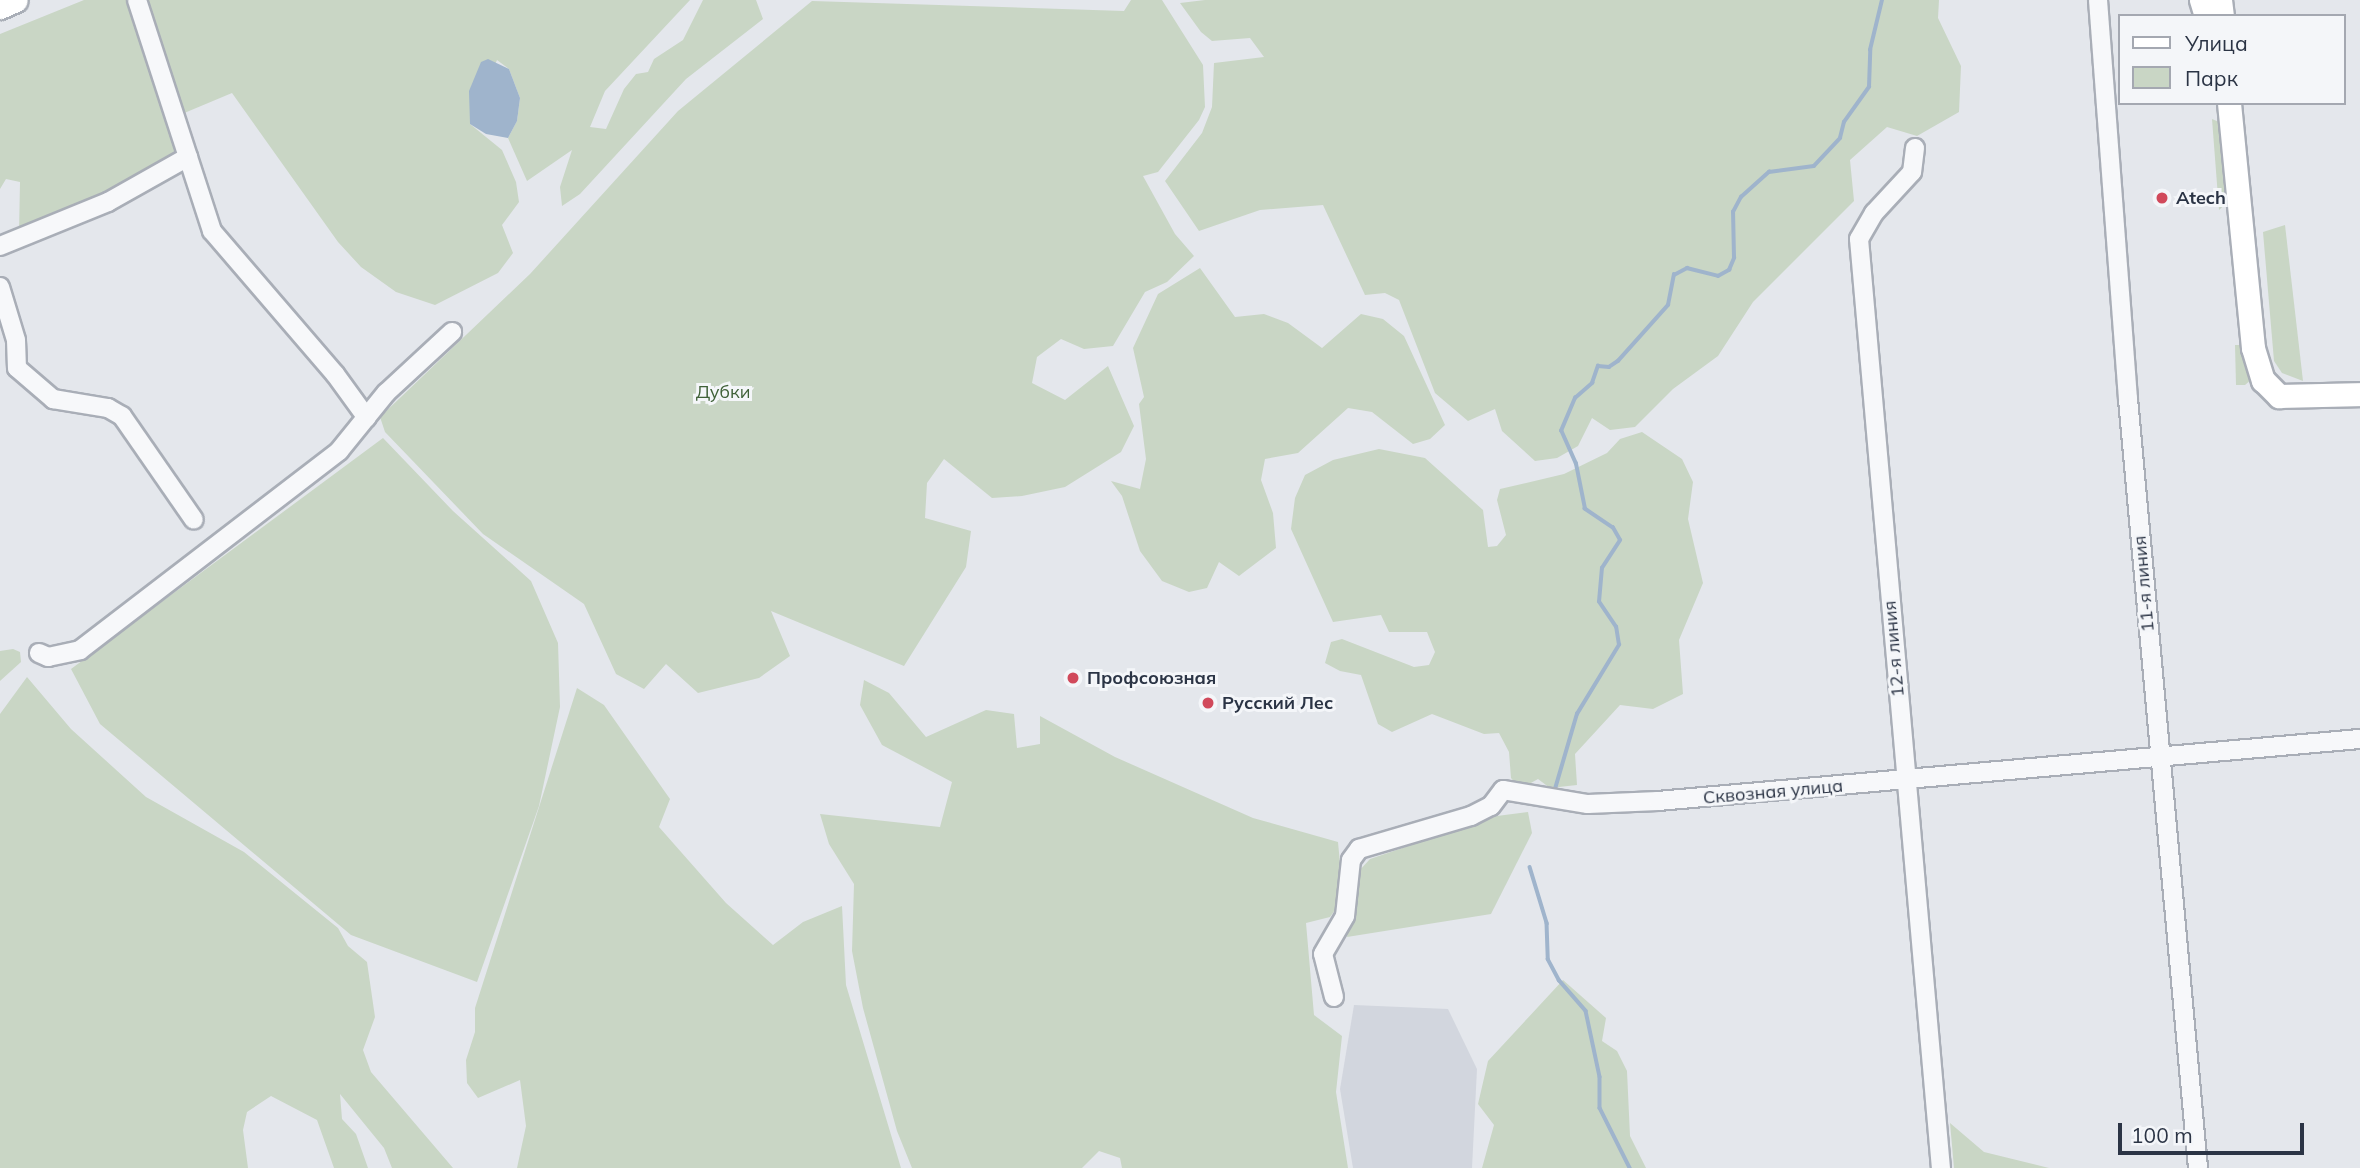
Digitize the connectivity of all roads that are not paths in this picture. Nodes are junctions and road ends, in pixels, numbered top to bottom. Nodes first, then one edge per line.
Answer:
1 (16, 0) edge
2 (136, 0) edge
3 (2098, 0) edge
4 (0, 7) edge
5 (2230, 105) edge
6 (1915, 148) dead end
7 (188, 157) junction
8 (0, 246) edge
9 (0, 287) edge
10 (452, 332) dead end
11 (2360, 394) edge
12 (367, 418) junction
13 (194, 520) dead end
14 (39, 653) dead end
15 (2360, 739) edge
16 (2160, 759) junction
17 (1905, 781) junction
18 (1334, 997) dead end
19 (1941, 1168) edge
20 (2197, 1168) edge

1 - 4 main road
2 - 7 street
3 - 16 street, 11-я линия
5 - 11 main road
6 - 17 street, 12-я линия
7 - 8 street
7 - 12 street
9 - 13 street
10 - 12 street
12 - 14 street
15 - 16 street, Сквозная улица
16 - 17 street, Сквозная улица
16 - 20 street, 11-я линия
17 - 18 street, Сквозная улица
17 - 19 street, 12-я линия

